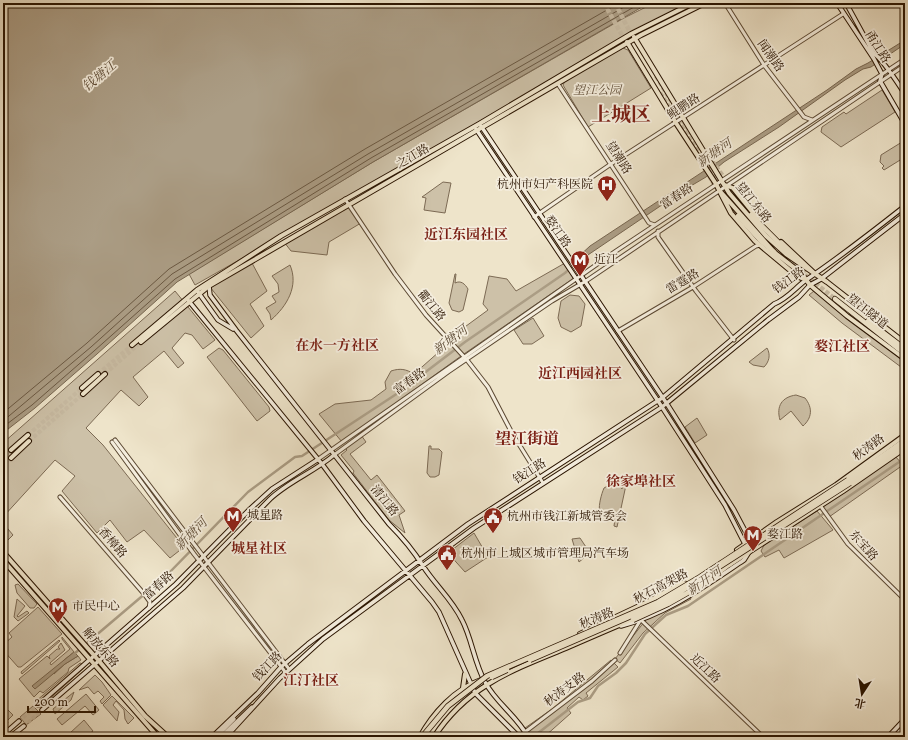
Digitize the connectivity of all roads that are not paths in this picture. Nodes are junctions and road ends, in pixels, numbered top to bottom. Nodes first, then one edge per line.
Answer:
1 (693, 3) edge
2 (704, 3) edge
3 (725, 3) edge
4 (837, 3) edge
5 (846, 3) edge
6 (843, 14) junction
7 (631, 34) junction
8 (624, 39) junction
9 (635, 39) junction
10 (628, 44) junction
11 (905, 59) edge
12 (764, 65) junction
13 (905, 65) edge
14 (887, 70) junction
15 (892, 73) junction
16 (882, 74) junction
17 (880, 81) junction
18 (558, 84) junction
19 (905, 94) edge
20 (804, 117) junction
21 (683, 118) junction
22 (812, 120) junction
23 (676, 123) junction
24 (479, 124) junction
25 (905, 124) edge
26 (804, 126) junction
27 (474, 127) junction
28 (482, 128) junction
29 (477, 131) junction
30 (610, 164) junction
31 (722, 181) junction
32 (716, 184) junction
33 (726, 185) junction
34 (720, 190) junction
35 (345, 199) junction
36 (349, 205) junction
37 (905, 206) edge
38 (540, 213) junction
39 (905, 214) edge
40 (751, 215) tunnel mouth
41 (738, 216) tunnel mouth
42 (534, 217) junction
43 (648, 221) junction
44 (654, 225) junction
45 (649, 229) junction
46 (658, 231) junction
47 (652, 234) junction
48 (658, 237) junction
49 (758, 245) junction
50 (774, 252) junction
51 (796, 260) junction
52 (582, 275) junction
53 (816, 275) junction
54 (577, 279) junction
55 (822, 279) junction
56 (806, 280) junction
57 (586, 281) junction
58 (580, 283) junction
59 (810, 285) junction
60 (209, 286) junction
61 (693, 287) junction
62 (198, 291) junction
63 (836, 298) tunnel mouth
64 (188, 299) junction
65 (873, 320) junction
66 (236, 330) junction
67 (618, 331) junction
68 (888, 337) junction
69 (734, 340) junction
70 (141, 342) tunnel mouth
71 (905, 343) edge
72 (132, 345) tunnel mouth
73 (905, 349) edge
74 (905, 354) edge
75 (463, 357) junction
76 (905, 359) edge
77 (467, 360) junction
78 (98, 374) tunnel mouth
79 (105, 374) tunnel mouth
80 (82, 388) tunnel mouth
81 (83, 394) tunnel mouth
82 (662, 398) junction
83 (658, 401) junction
84 (667, 404) junction
85 (662, 407) junction
86 (28, 435) tunnel mouth
87 (905, 435) edge
88 (905, 440) edge
89 (29, 441) tunnel mouth
90 (905, 445) edge
91 (905, 448) edge
92 (11, 450) tunnel mouth
93 (330, 451) junction
94 (334, 455) junction
95 (11, 458) tunnel mouth
96 (317, 460) junction
97 (322, 464) junction
98 (540, 478) junction
99 (543, 483) junction
100 (60, 497) dead end
101 (814, 498) junction
102 (820, 506) junction
103 (750, 540) junction
104 (745, 544) junction
105 (754, 548) junction
106 (3, 552) edge
107 (749, 552) junction
108 (204, 557) junction
109 (420, 559) junction
110 (3, 560) edge
111 (200, 561) junction
112 (207, 562) junction
113 (731, 564) junction
114 (204, 565) junction
115 (423, 565) junction
116 (406, 570) junction
117 (409, 574) junction
118 (686, 584) junction
119 (905, 600) edge
120 (157, 601) junction
121 (150, 602) junction
122 (150, 608) junction
123 (638, 617) junction
124 (548, 653) junction
125 (620, 653) dead end
126 (95, 656) junction
127 (529, 657) junction
128 (91, 660) junction
129 (615, 660) dead end
130 (99, 661) junction
131 (285, 664) junction
132 (94, 666) junction
133 (281, 667) junction
134 (288, 671) junction
135 (465, 674) junction
136 (483, 679) junction
137 (469, 684) junction
138 (486, 684) junction
139 (463, 689) junction
140 (258, 693) junction
141 (475, 693) junction
142 (262, 698) junction
143 (38, 705) tunnel mouth
144 (42, 710) tunnel mouth
145 (905, 719) edge
146 (19, 721) tunnel mouth
147 (24, 726) tunnel mouth
148 (905, 726) edge
149 (525, 732) junction
150 (3, 735) edge
151 (10, 737) edge
152 (158, 737) edge
153 (168, 737) edge
154 (212, 737) edge
155 (216, 737) edge
156 (221, 737) edge
157 (226, 737) edge
158 (421, 737) edge
159 (426, 737) edge
160 (434, 737) edge
161 (519, 737) edge
162 (528, 737) edge
163 (763, 737) edge
164 (888, 737) edge
165 (894, 737) edge

1 - 7 main road, 之江路
2 - 9 main road, 之江路
3 - 12 street, 闻潮路
4 - 6 main road, 甬江路
5 - 14 main road, 甬江路
6 - 12 street, 鲲鹏路
6 - 16 main road, 甬江路
7 - 8 main road, 之江路
7 - 9 main road, 望江东路
8 - 10 main road, 望江东路
8 - 24 main road, 之江路
9 - 10 main road, 之江路
9 - 21 main road, 望江东路
10 - 18 main road, 之江路
10 - 23 main road, 望江东路
11 - 14 street, 富春路
12 - 20 street, 闻潮路
12 - 21 street, 鲲鹏路
13 - 15 street, 富春路
14 - 15 main road, 甬江路
14 - 16 street, 富春路
15 - 17 street, 富春路
15 - 19 main road, 甬江路
16 - 17 main road, 甬江路
16 - 22 street, 富春路
17 - 25 main road, 甬江路
17 - 33 street, 富春路
18 - 28 main road, 之江路
18 - 30 street, 望潮路
20 - 22 street, 闻潮路
20 - 26 street
21 - 23 street, 鲲鹏路
21 - 31 main road, 望江东路
22 - 26 street, 富春路
23 - 30 street, 鲲鹏路
23 - 32 main road, 望江东路
24 - 27 main road, 之江路
24 - 28 main road, 婺江路
26 - 31 street, 富春路
27 - 29 main road, 婺江路
27 - 35 main road, 之江路
28 - 29 main road, 之江路
28 - 38 main road, 婺江路
29 - 36 main road, 之江路
29 - 42 main road, 婺江路
30 - 38 street, 鲲鹏路
30 - 43 street, 望潮路
31 - 32 street, 富春路
31 - 33 main road, 望江东路
32 - 34 main road, 望江东路
32 - 44 street, 富春路
33 - 34 street, 富春路
33 - 51 main road, 望江东路
33 - 53 main road
34 - 46 street, 富春路
34 - 49 main road
34 - 50 main road, 望江东路
35 - 36 street, 衢江路
35 - 62 main road, 之江路
36 - 60 main road, 之江路
36 - 75 street, 衢江路
37 - 53 main road, 钱江路
38 - 42 street, 鲲鹏路
38 - 52 main road, 婺江路
39 - 55 main road, 钱江路
40 - 51 highway
41 - 50 highway
42 - 54 main road, 婺江路
43 - 44 street, 望潮路
43 - 45 street
44 - 45 street, 富春路
45 - 52 street, 富春路
46 - 47 street, 富春路
46 - 48 street
47 - 48 street
47 - 57 street, 富春路
48 - 61 street
49 - 56 main road
49 - 61 street, 雷霆路
50 - 56 main road, 望江东路
51 - 53 main road, 望江东路
52 - 54 street, 富春路
52 - 57 main road, 婺江路
53 - 55 main road, 望江东路
53 - 56 main road, 钱江路
54 - 58 main road, 婺江路
54 - 75 street, 富春路
55 - 59 main road, 钱江路
55 - 65 main road, 望江东路
56 - 59 main road, 望江东路
56 - 69 main road, 钱江路
57 - 58 street, 富春路
57 - 67 main road, 婺江路
58 - 77 street, 富春路
58 - 83 main road, 婺江路
59 - 76 main road, 望江东路
59 - 84 main road, 钱江路
60 - 62 main road, 之江路
60 - 66 main road, 清江路
61 - 67 street, 雷霆路
61 - 69 street
62 - 64 main road, 之江路
62 - 66 main road
63 - 68 highway, 望江隧道
64 - 70 main road, 之江路
64 - 72 main road, 之江路
64 - 96 main road
65 - 68 highway
65 - 71 main road, 望江东路
66 - 93 main road, 清江路
67 - 82 main road, 婺江路
68 - 73 highway
68 - 74 highway
69 - 82 main road, 钱江路
75 - 77 street, 衢江路
75 - 93 street, 富春路
77 - 94 street, 富春路
77 - 98 street, 衢江路
78 - 80 main road
79 - 81 main road
82 - 83 main road, 钱江路
82 - 84 main road, 婺江路
83 - 85 main road, 婺江路
83 - 98 main road, 钱江路
84 - 85 main road, 钱江路
84 - 103 main road, 婺江路
85 - 99 main road, 钱江路
85 - 104 main road, 婺江路
86 - 92 main road
87 - 101 main road, 秋涛路
88 - 127 highway, 秋石高架路, bridge
89 - 95 main road
90 - 124 highway, 秋石高架路, bridge
91 - 102 main road, 秋涛路
93 - 94 main road, 清江路
93 - 96 street, 富春路
94 - 97 main road, 富春路
94 - 109 main road, 清江路
96 - 97 main road
96 - 108 main road, 富春路
97 - 112 main road, 富春路
97 - 116 main road
98 - 99 street, 衢江路
98 - 109 main road, 钱江路
99 - 115 main road, 钱江路
100 - 121 street, 香樟路
101 - 102 street, 东宝路
101 - 103 main road, 秋涛路
102 - 105 main road, 秋涛路
102 - 119 street, 东宝路
103 - 104 main road, 秋涛路
103 - 105 main road, 婺江路
104 - 107 main road, 婺江路
104 - 118 main road, 秋涛路
105 - 107 main road, 秋涛路
106 - 126 main road, 解放东路
107 - 113 main road, 秋涛路
107 - 123 main road
108 - 111 main road, 富春路
108 - 111 street
108 - 112 street
109 - 115 main road, 清江路
109 - 116 main road, 钱江路
110 - 128 main road, 解放东路
111 - 114 street
111 - 120 main road, 富春路
112 - 114 main road, 富春路
112 - 131 street
113 - 123 main road, 秋涛路
113 - 124 highway, bridge
114 - 130 main road, 富春路
114 - 133 street
115 - 117 main road, 钱江路
115 - 136 main road, 清江路
116 - 117 main road
116 - 131 main road, 钱江路
117 - 134 main road, 钱江路
117 - 135 main road
118 - 123 main road, 秋涛路
118 - 127 highway, bridge
120 - 121 street
120 - 122 main road, 富春路
121 - 122 street
122 - 126 main road, 富春路
123 - 125 street
123 - 136 main road, 秋涛路
123 - 138 main road, 秋涛路
123 - 163 street, 近江路
124 - 159 highway, 秋石高架路, bridge
126 - 128 main road, 富春路
126 - 130 main road, 解放东路
127 - 158 highway, 秋石高架路, bridge
128 - 132 main road, 解放东路
128 - 143 main road, 富春路
129 - 149 street, 秋涛支路
130 - 132 main road, 富春路
130 - 153 main road, 解放东路
131 - 133 main road, 钱江路
131 - 134 street
132 - 144 main road, 富春路
132 - 152 main road, 解放东路
133 - 134 street
133 - 140 main road, 钱江路
134 - 142 main road, 钱江路
135 - 137 main road
135 - 139 main road
136 - 137 main road, 秋涛路
136 - 138 main road, 清江路
137 - 139 main road, 秋涛路
137 - 141 main road
138 - 141 main road, 秋涛路
138 - 149 main road, 清江路
139 - 158 main road, 秋涛路
140 - 154 main road, 钱江路
140 - 155 main road
141 - 160 main road, 秋涛路
141 - 161 main road
142 - 156 main road
142 - 157 main road, 钱江路
145 - 164 main road
146 - 150 main road
147 - 151 main road
148 - 165 main road
149 - 162 main road, 清江路

